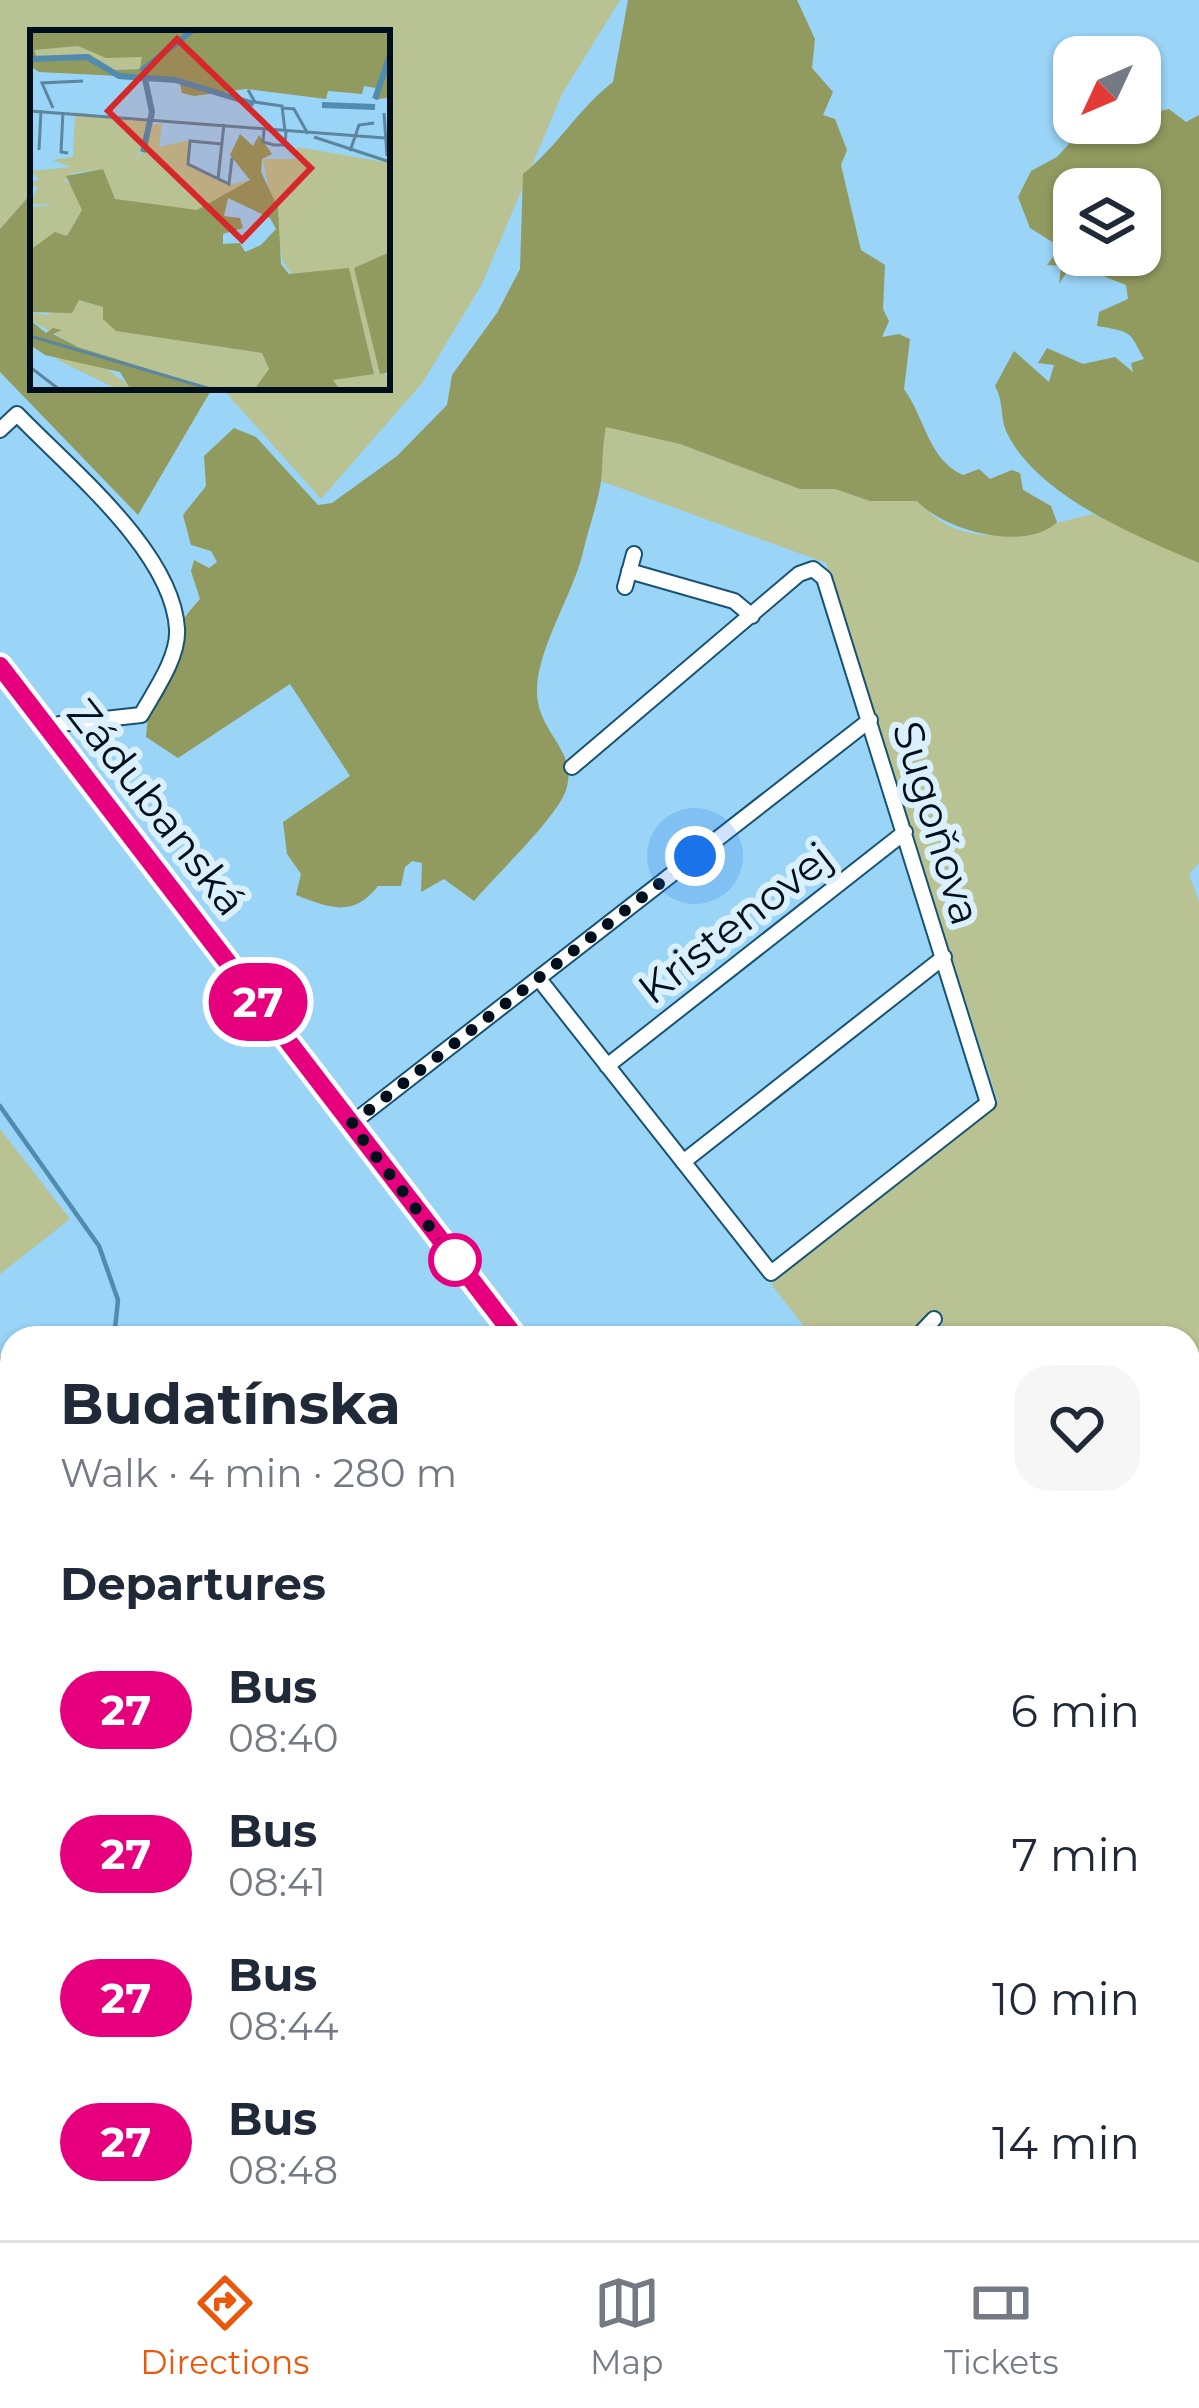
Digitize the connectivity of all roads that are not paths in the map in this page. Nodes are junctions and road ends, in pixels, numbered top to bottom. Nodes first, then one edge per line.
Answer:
1 (0, 430) edge
2 (634, 554) dead end
3 (629, 571) junction
4 (625, 587) dead end
5 (752, 616) junction
6 (0, 666) edge
7 (870, 719) junction
8 (49, 730) junction
9 (572, 767) dead end
10 (905, 832) junction
11 (944, 957) junction
12 (539, 980) junction
13 (607, 1066) junction
14 (351, 1124) junction
15 (683, 1162) junction
16 (934, 1319) dead end
17 (507, 1326) edge
18 (927, 1326) edge

1 - 8 street
2 - 3 street
3 - 4 street
3 - 5 street
5 - 7 street, Sugoňova
5 - 9 street
6 - 8 street, Zádubanská
7 - 10 street, Sugoňova
7 - 12 street
8 - 14 street, Zádubanská
10 - 11 street, Sugoňova
10 - 13 street, Kristenovej
11 - 15 street
11 - 15 street, Sugoňova
12 - 13 street
12 - 14 street
13 - 15 street
14 - 17 street, Zádubanská
16 - 18 street

